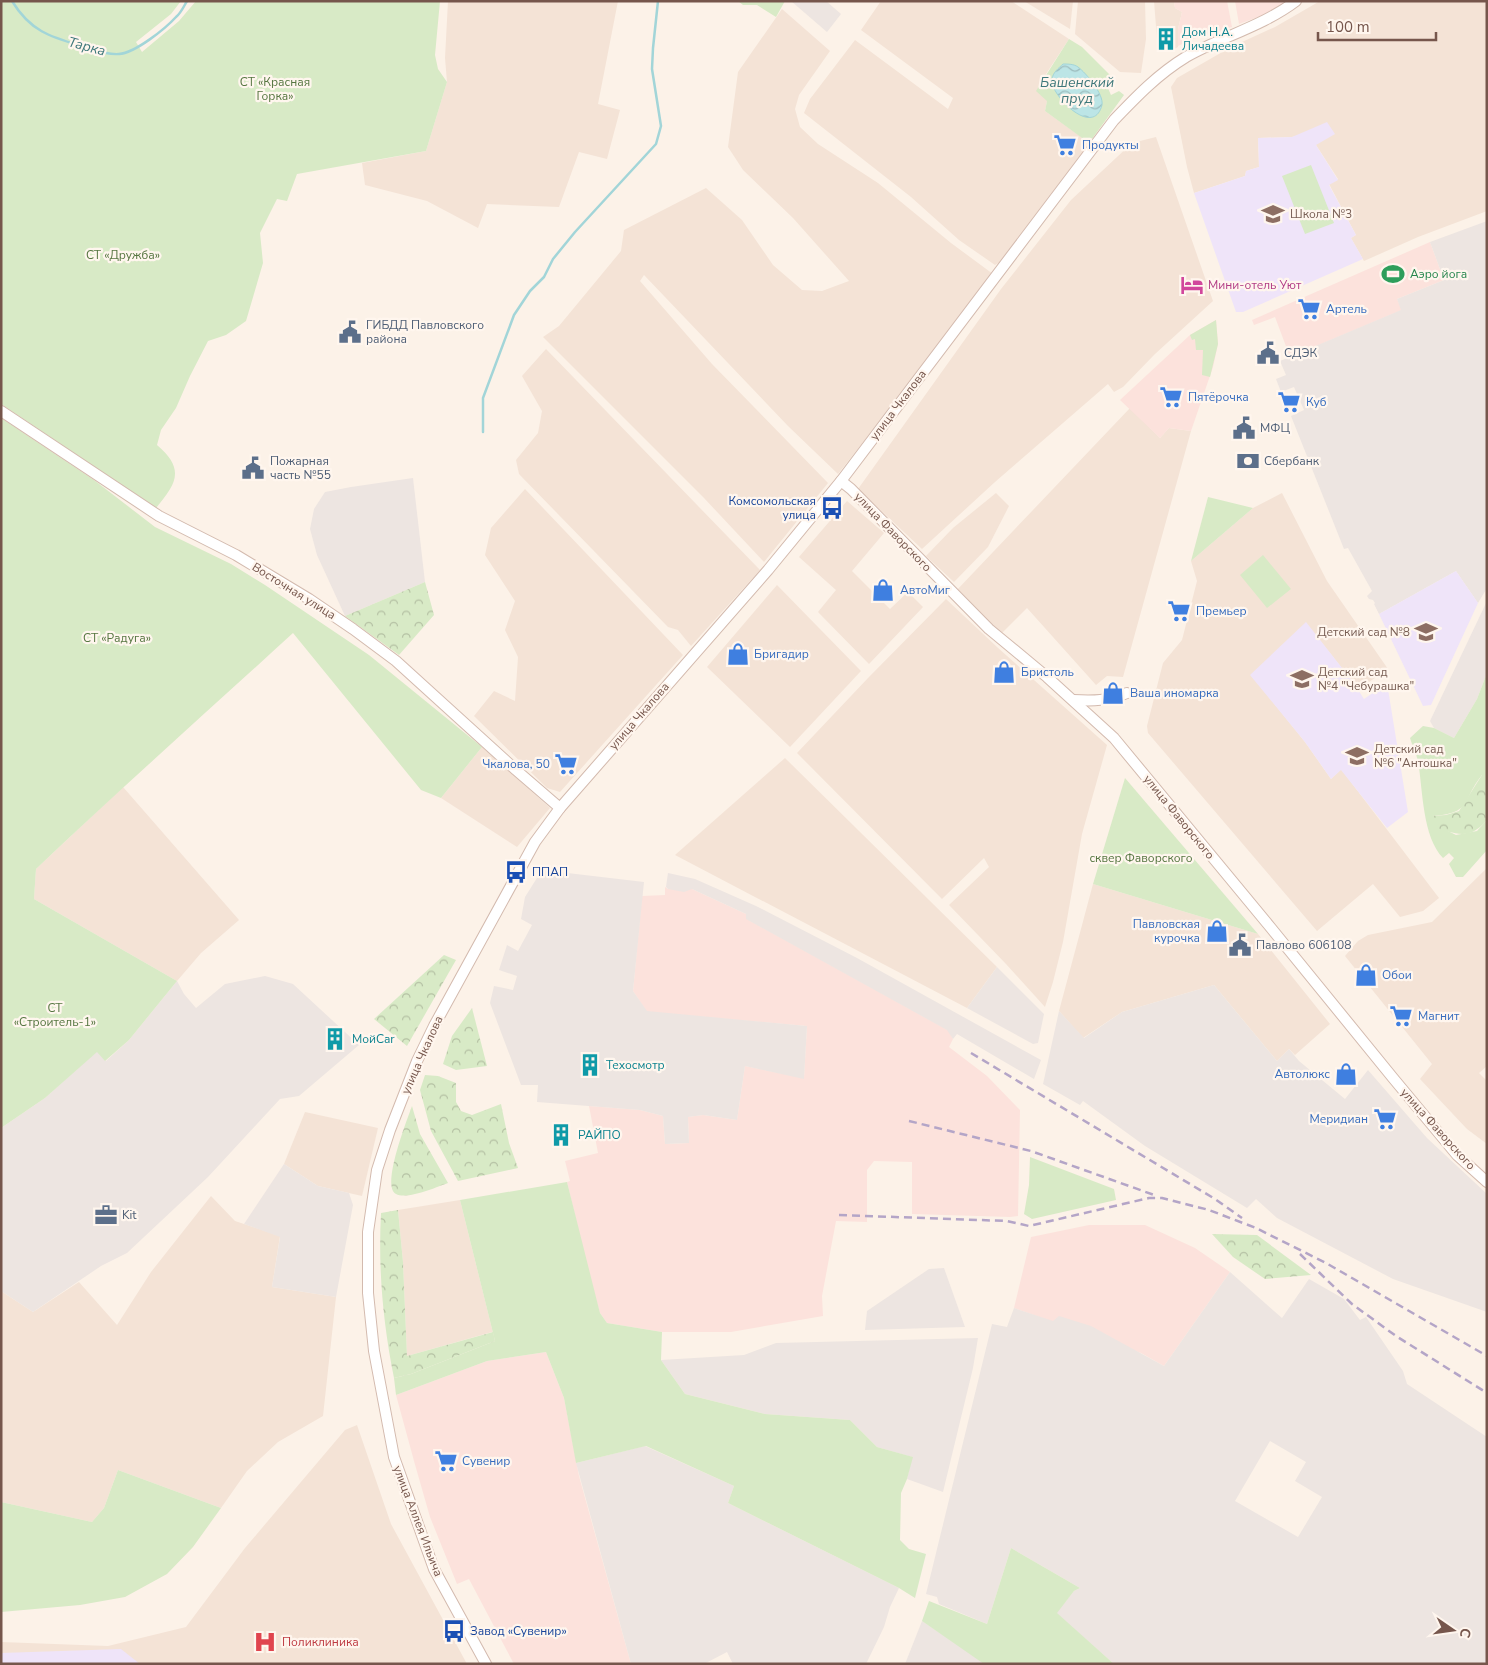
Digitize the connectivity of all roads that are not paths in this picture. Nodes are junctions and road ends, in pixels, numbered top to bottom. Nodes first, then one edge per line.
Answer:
1 (1296, 1) edge
2 (1, 412) edge
3 (841, 481) junction
4 (1127, 693) dead end
5 (1073, 700) junction
6 (560, 808) junction
7 (1487, 1182) edge
8 (394, 1457) joint
9 (486, 1664) edge

1 - 3 main road, улица Чкалова
2 - 6 main road, Восточная улица
3 - 5 main road, улица Фаворского
3 - 6 main road, улица Чкалова
4 - 5 main road
5 - 7 main road, улица Фаворского
6 - 8 main road, улица Чкалова
8 - 9 main road, улица Аллея Ильича

